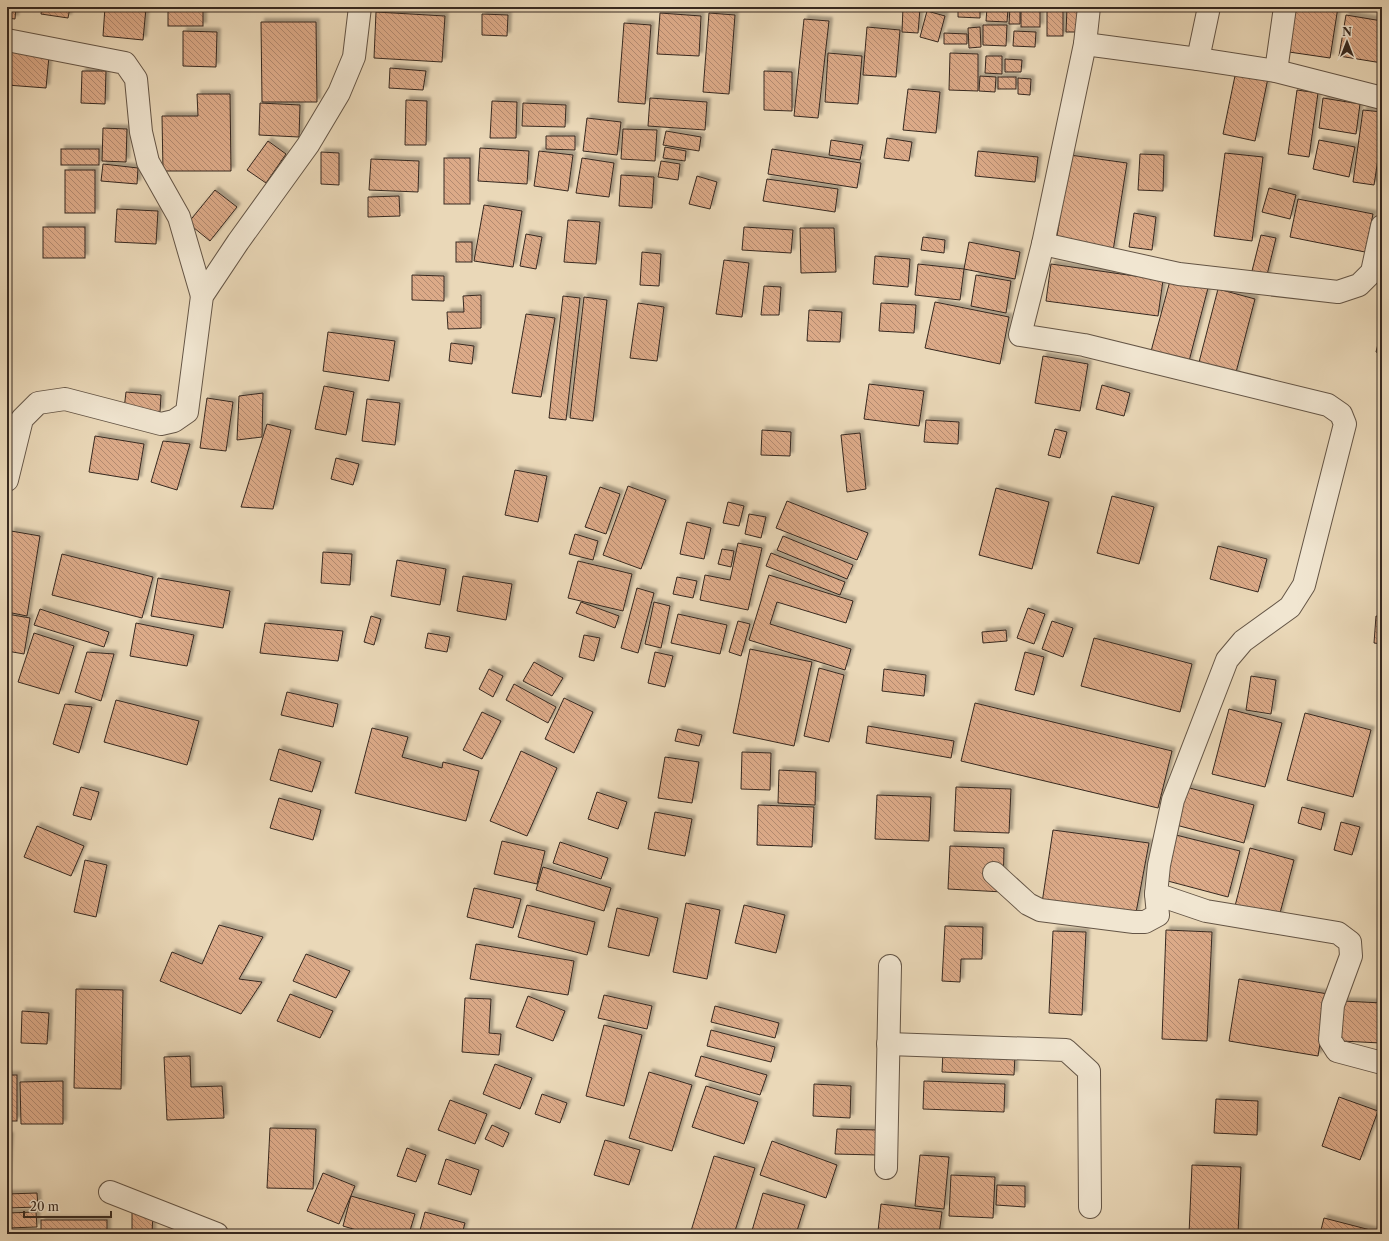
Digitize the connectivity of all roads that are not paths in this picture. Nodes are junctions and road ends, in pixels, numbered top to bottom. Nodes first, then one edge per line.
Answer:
1 (360, 7) edge
2 (1089, 7) edge
3 (1209, 7) edge
4 (1285, 7) edge
5 (7, 40) edge
6 (1085, 44) junction
7 (1198, 59) junction
8 (1276, 71) junction
9 (1382, 98) edge
10 (1382, 226) edge
11 (1043, 244) junction
12 (202, 296) junction
13 (7, 480) edge
14 (994, 873) dead end
15 (1156, 894) junction
16 (890, 966) dead end
17 (888, 1044) junction
18 (1382, 1062) edge
19 (886, 1168) dead end
20 (110, 1192) dead end
21 (1090, 1207) dead end
22 (217, 1234) edge

1 - 12 street
2 - 6 street
3 - 7 street
4 - 8 street
5 - 12 street
6 - 7 street
6 - 11 street
7 - 8 street
8 - 9 street
10 - 11 street
11 - 15 street
12 - 13 street
14 - 15 street
15 - 18 street
16 - 17 street
17 - 19 street
17 - 21 street
20 - 22 street

